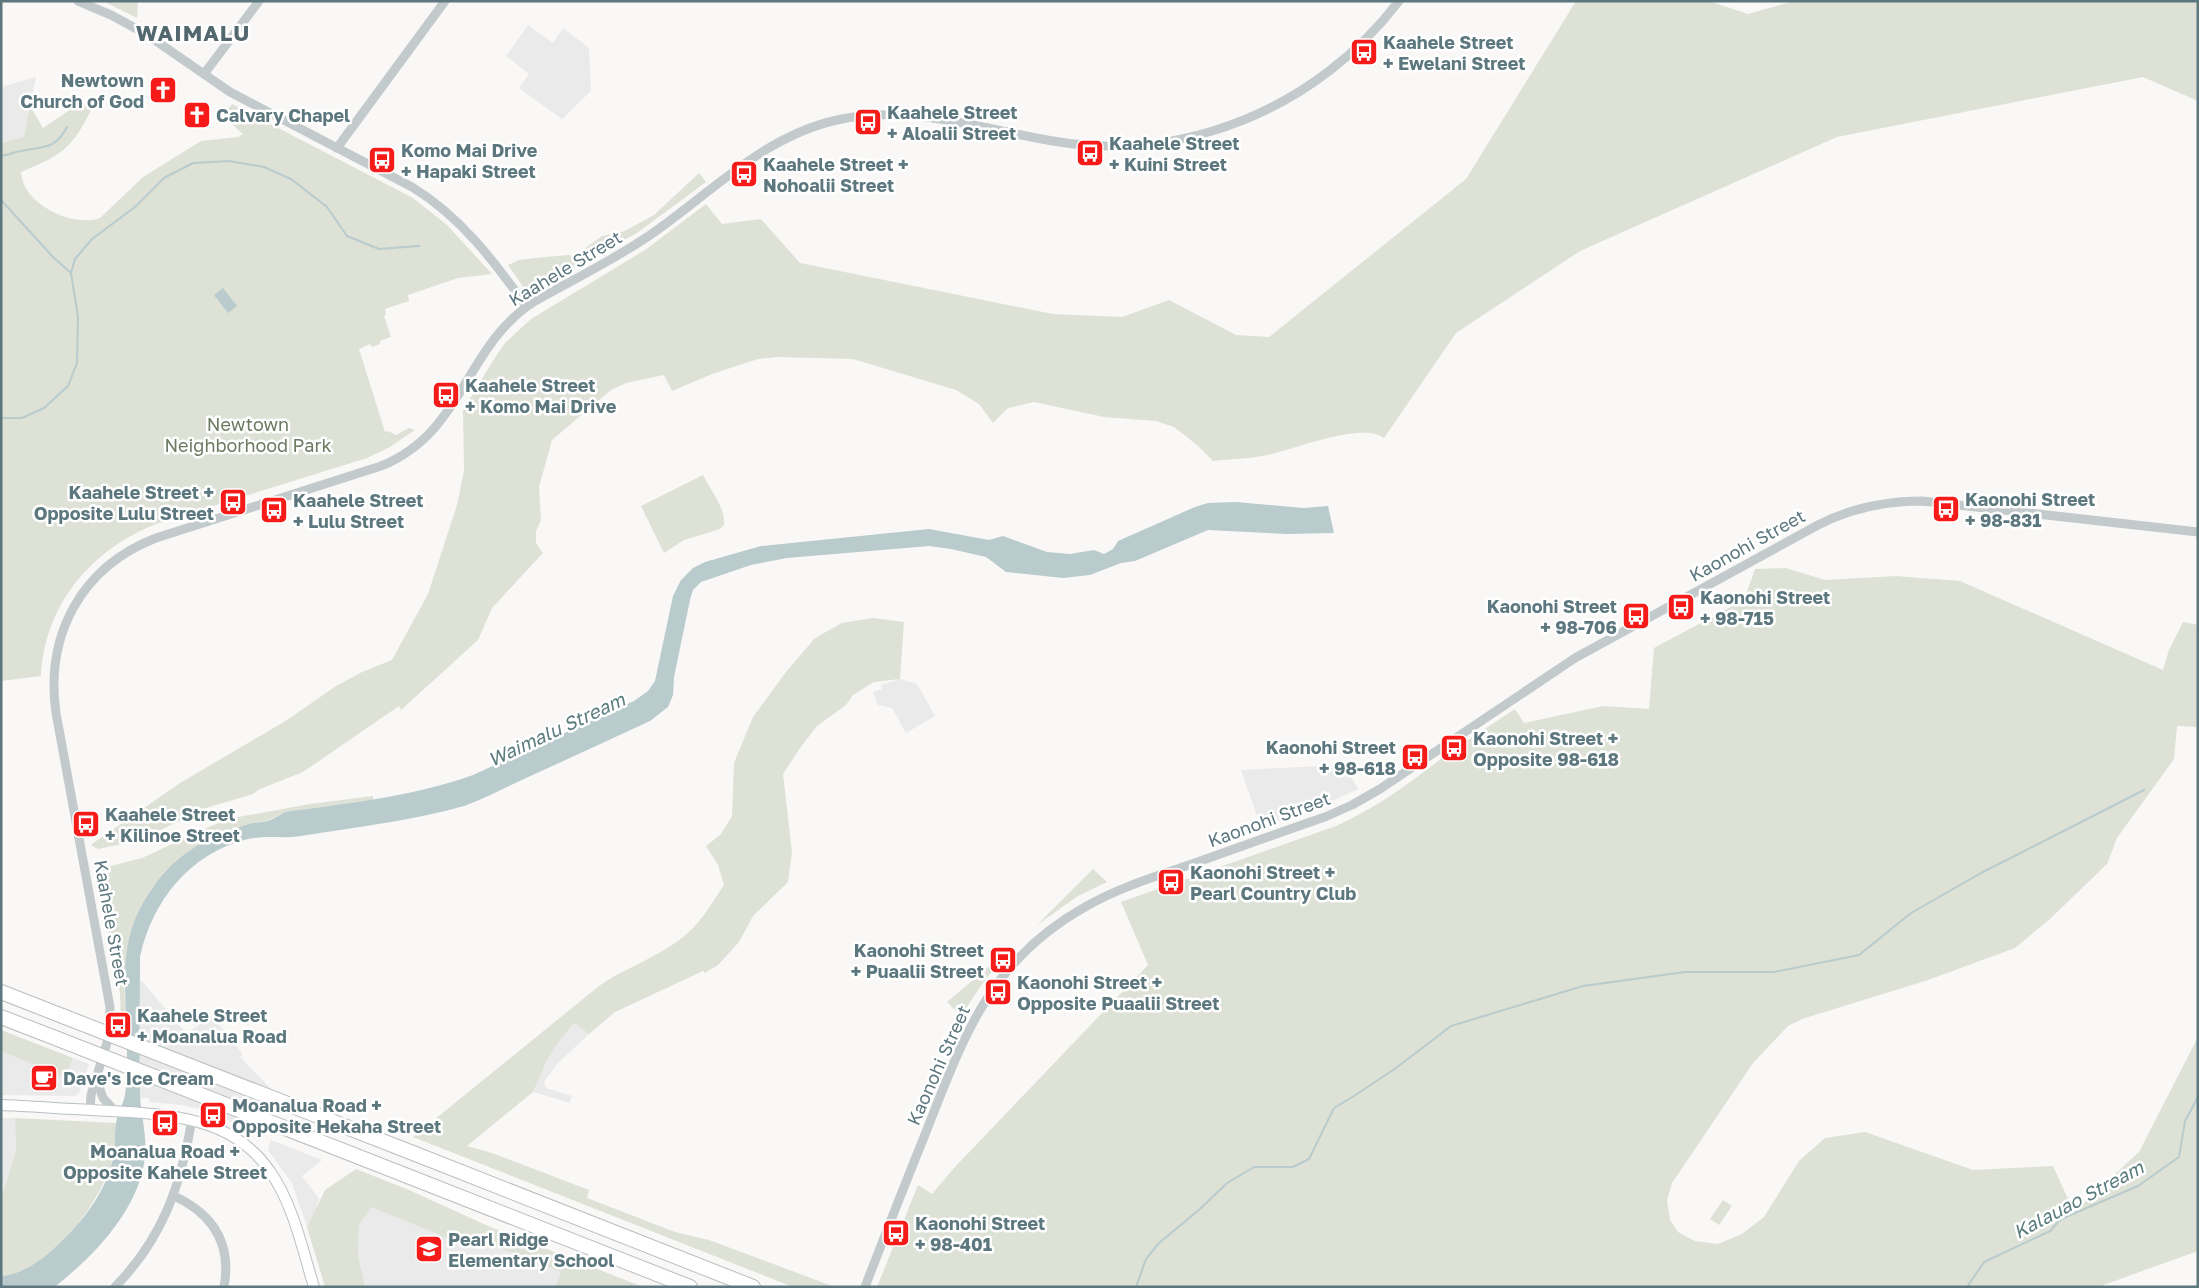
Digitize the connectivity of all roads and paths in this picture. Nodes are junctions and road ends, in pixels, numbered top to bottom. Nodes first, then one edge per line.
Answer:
1 (78, 1) edge
2 (259, 1) edge
3 (445, 1) edge
4 (1399, 1) edge
5 (204, 74) junction
6 (338, 148) junction
7 (526, 306) junction
8 (2198, 532) edge
9 (1, 992) edge
10 (1, 1017) edge
11 (96, 1078) junction
12 (1, 1105) edge
13 (90, 1110) junction
14 (116, 1112) junction
15 (192, 1119) junction
16 (174, 1196) junction
17 (115, 1287) edge
18 (224, 1287) edge
19 (314, 1287) edge
20 (690, 1287) edge
21 (753, 1287) edge
22 (865, 1287) edge

1 - 5 street
2 - 5 street
3 - 6 street
4 - 7 street, Kaahele Street
5 - 6 street
6 - 7 street
7 - 11 street, Kaahele Street
8 - 22 street, Kaonohi Street
9 - 21 highway, bridge
10 - 20 highway, bridge
11 - 13 street, Kaahele Street
11 - 14 street
12 - 13 main road
13 - 14 main road
14 - 15 main road
15 - 16 street
15 - 19 main road
16 - 17 street
16 - 18 street

